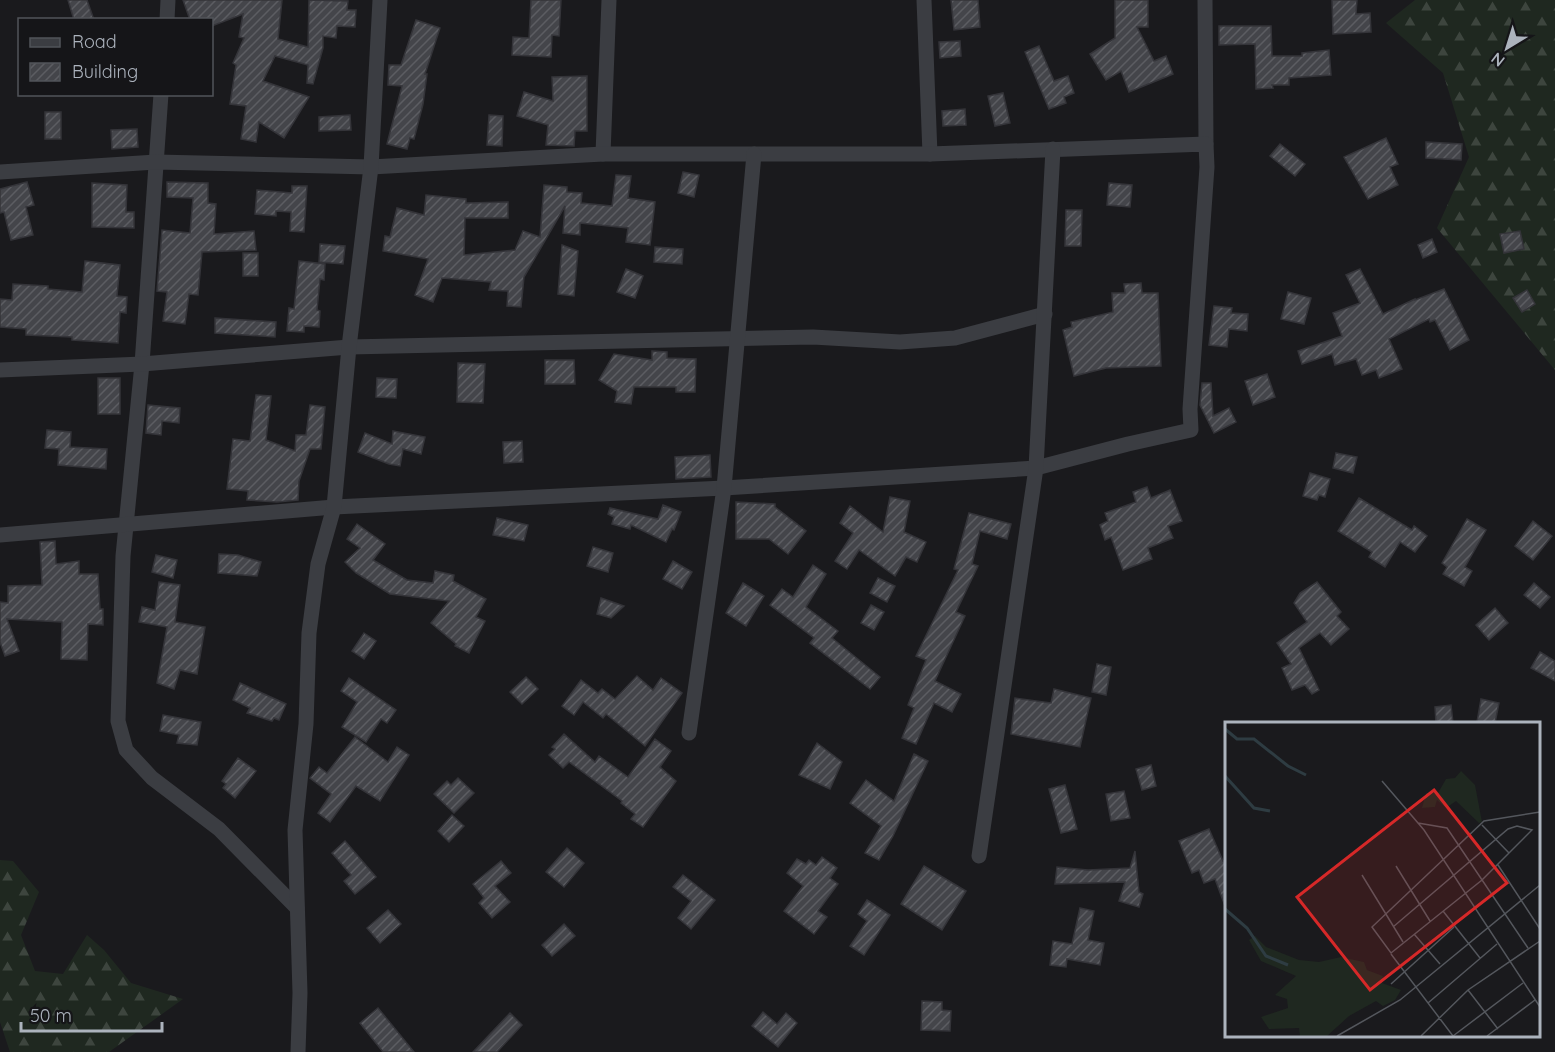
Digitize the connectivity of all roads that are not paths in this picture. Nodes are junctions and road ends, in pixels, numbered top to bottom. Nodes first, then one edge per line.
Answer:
1 (168, 0) edge
2 (380, 0) edge
3 (609, 0) edge
4 (924, 0) edge
5 (1205, 0) edge
6 (167, 18) edge
7 (161, 96) edge
8 (1206, 144) junction
9 (1053, 149) junction
10 (603, 154) junction
11 (754, 154) junction
12 (930, 154) junction
13 (156, 162) junction
14 (371, 167) junction
15 (0, 172) edge
16 (1045, 314) junction
17 (739, 339) junction
18 (349, 346) junction
19 (142, 364) junction
20 (0, 370) edge
21 (1036, 468) junction
22 (724, 488) junction
23 (334, 507) junction
24 (127, 525) junction
25 (0, 535) edge
26 (689, 733) dead end
27 (980, 855) dead end
28 (297, 908) junction
29 (298, 1052) edge

1 - 6 street
2 - 14 street
3 - 10 street
4 - 12 street
5 - 8 street
7 - 13 street
8 - 9 street
8 - 21 street
9 - 12 street
9 - 16 street
10 - 11 street
10 - 14 street
11 - 12 street
11 - 17 street
13 - 14 street
13 - 15 street
13 - 19 street
14 - 18 street
16 - 17 street
16 - 21 street
17 - 18 street
17 - 22 street
18 - 19 street
18 - 23 street
19 - 20 street
19 - 24 street
21 - 22 street
21 - 27 street
22 - 23 street
22 - 26 street
23 - 24 street
23 - 28 street
24 - 25 street
24 - 28 street
28 - 29 street

